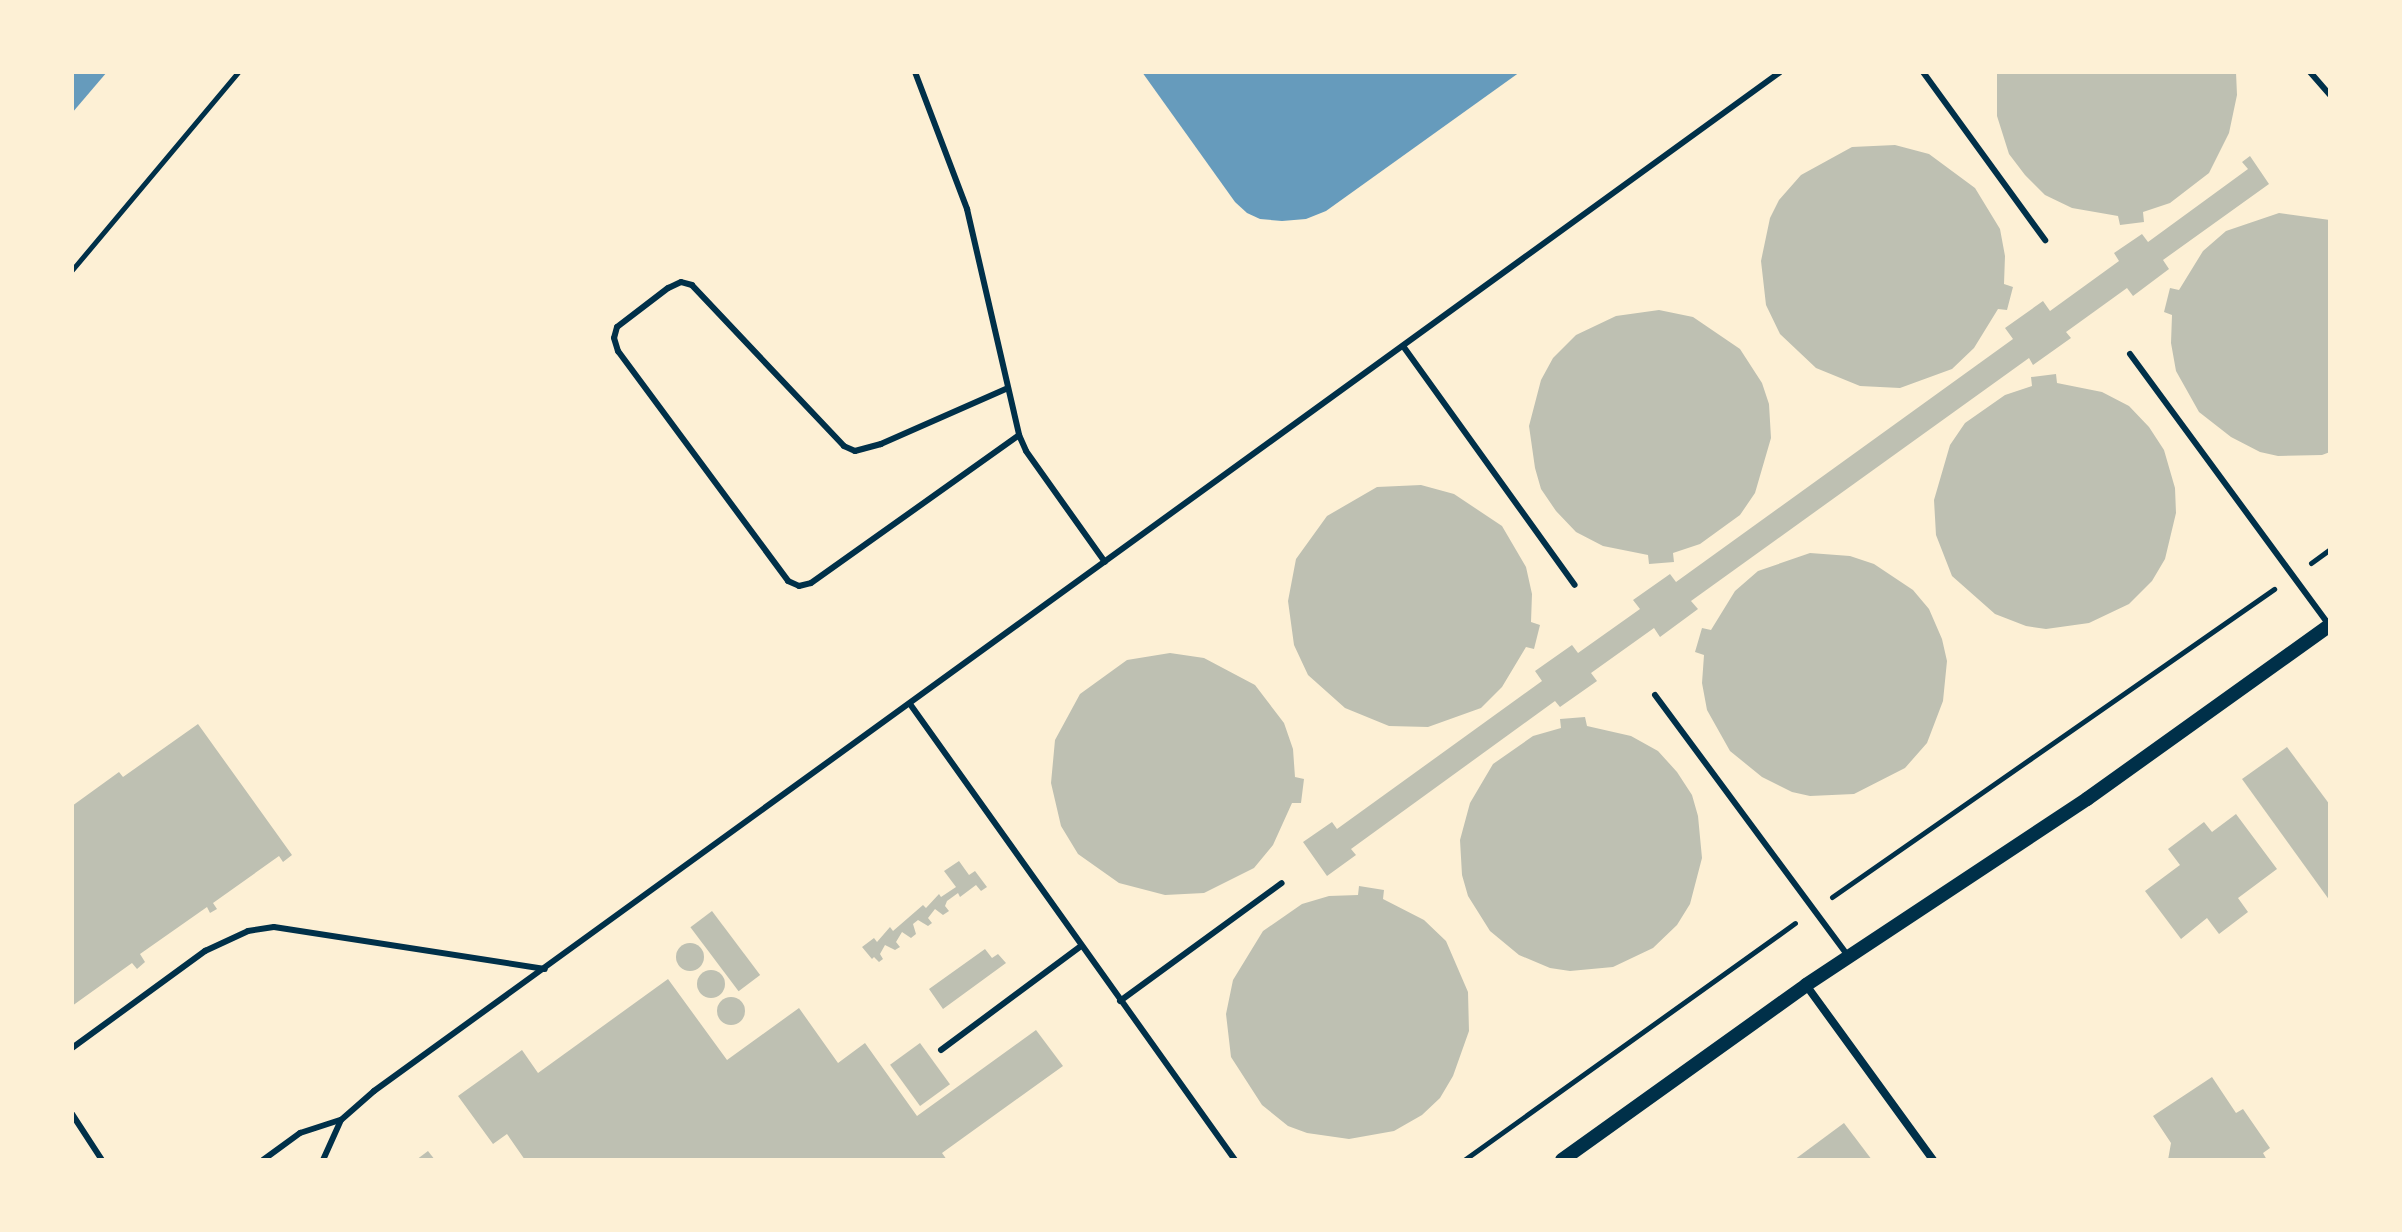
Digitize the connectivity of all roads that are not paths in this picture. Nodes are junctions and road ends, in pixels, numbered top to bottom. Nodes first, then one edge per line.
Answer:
1 (915, 72) edge
2 (1780, 72) edge
3 (1923, 72) edge
4 (2310, 72) edge
5 (2330, 95) edge
6 (2045, 240) dead end
7 (1403, 346) junction
8 (2130, 354) dead end
9 (1008, 388) junction
10 (1019, 435) junction
11 (1105, 562) junction
12 (1575, 585) dead end
13 (2330, 625) edge
14 (1655, 695) dead end
15 (910, 704) junction
16 (1282, 883) dead end
17 (1081, 946) junction
18 (1848, 956) junction
19 (545, 969) junction
20 (1806, 985) junction
21 (1120, 1001) junction
22 (72, 1048) edge
23 (941, 1050) dead end
24 (72, 1114) edge
25 (341, 1120) junction
26 (102, 1160) edge
27 (263, 1160) edge
28 (323, 1160) edge
29 (1235, 1160) edge
30 (1562, 1160) edge
31 (1933, 1160) edge

1 - 9 lane
2 - 7 lane
3 - 6 lane
4 - 5 lane
7 - 11 lane
7 - 12 lane
8 - 13 lane
9 - 10 lane
9 - 10 lane
10 - 11 lane
11 - 15 lane
13 - 18 street
14 - 18 lane
15 - 17 lane
15 - 19 lane
16 - 21 lane
17 - 21 lane
17 - 23 lane
18 - 20 street
19 - 22 lane
19 - 25 lane
20 - 30 street
20 - 31 street
21 - 29 lane
24 - 26 lane
25 - 27 lane
25 - 28 lane

